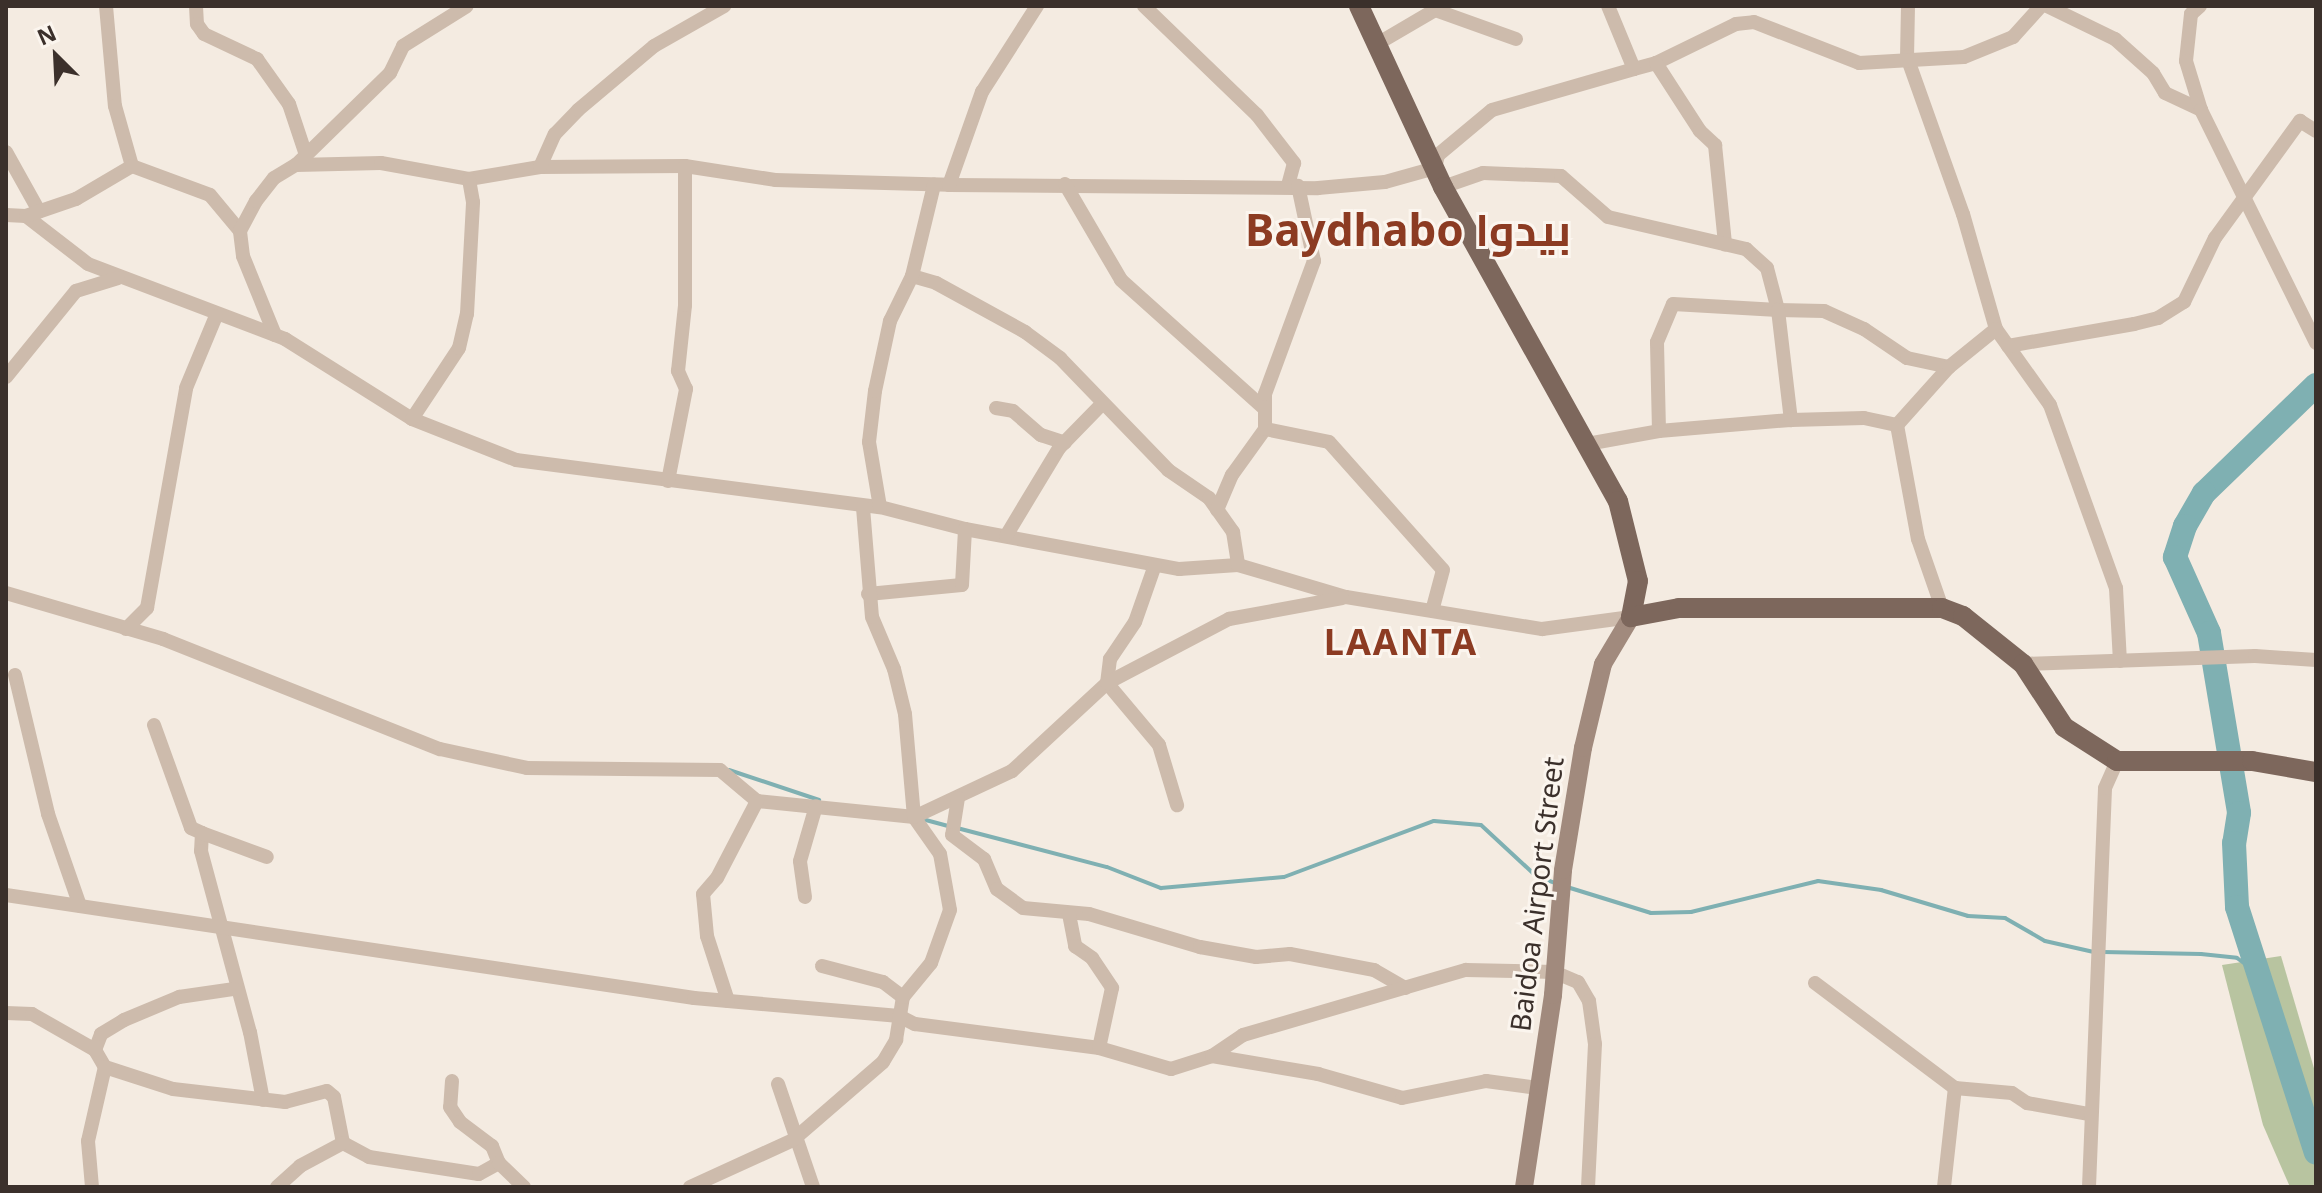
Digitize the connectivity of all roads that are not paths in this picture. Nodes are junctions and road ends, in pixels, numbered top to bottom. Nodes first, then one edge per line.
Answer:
1 (106, 6) edge
2 (196, 6) edge
3 (467, 6) edge
4 (724, 6) edge
5 (1037, 6) edge
6 (1144, 6) edge
7 (1359, 6) edge
8 (1608, 6) edge
9 (1908, 6) edge
10 (2041, 6) edge
11 (2047, 6) edge
12 (2200, 6) edge
13 (1436, 8) edge
14 (1516, 39) dead end
15 (1377, 44) junction
16 (1907, 57) junction
17 (1656, 63) junction
18 (1634, 69) junction
19 (2201, 110) junction
20 (2316, 131) edge
21 (6, 152) edge
22 (300, 159) junction
23 (132, 166) junction
24 (685, 166) junction
25 (540, 167) junction
26 (1439, 177) junction
27 (469, 179) junction
28 (1065, 184) junction
29 (942, 185) junction
30 (1293, 185) junction
31 (2245, 194) junction
32 (32, 213) junction
33 (6, 215) edge
34 (240, 231) junction
35 (1725, 244) junction
36 (912, 276) junction
37 (118, 278) junction
38 (1778, 310) junction
39 (216, 316) junction
40 (1996, 329) junction
41 (275, 335) junction
42 (2316, 343) edge
43 (2008, 346) junction
44 (1949, 367) junction
45 (6, 377) edge
46 (1102, 404) junction
47 (996, 408) dead end
48 (1265, 409) junction
49 (412, 419) junction
50 (1791, 420) junction
51 (1897, 425) junction
52 (1265, 429) junction
53 (1659, 431) junction
54 (1065, 443) junction
55 (1587, 444) junction
56 (668, 481) junction
57 (863, 507) junction
58 (880, 507) junction
59 (1217, 510) junction
60 (965, 529) junction
61 (1006, 536) junction
62 (1155, 565) junction
63 (1238, 565) junction
64 (6, 593) edge
65 (868, 594) junction
66 (1346, 597) junction
67 (1942, 608) junction
68 (1432, 611) junction
69 (1631, 617) junction
70 (126, 629) junction
71 (2316, 660) edge
72 (2120, 661) junction
73 (2023, 664) junction
74 (15, 675) dead end
75 (1107, 683) junction
76 (154, 725) dead end
77 (2117, 761) junction
78 (2316, 772) edge
79 (958, 798) junction
80 (757, 801) junction
81 (1177, 805) dead end
82 (816, 806) junction
83 (914, 817) junction
84 (202, 833) junction
85 (952, 835) junction
86 (940, 854) junction
87 (267, 857) dead end
88 (6, 895) edge
89 (805, 897) dead end
90 (80, 906) junction
91 (1069, 914) junction
92 (219, 929) junction
93 (822, 966) dead end
94 (1554, 972) junction
95 (1815, 983) dead end
96 (1405, 988) junction
97 (234, 989) junction
98 (903, 997) junction
99 (728, 1001) junction
100 (6, 1013) edge
101 (899, 1016) junction
102 (1099, 1048) junction
103 (95, 1050) junction
104 (1212, 1056) junction
105 (105, 1067) junction
106 (452, 1081) dead end
107 (778, 1084) dead end
108 (1538, 1088) junction
109 (1955, 1088) junction
110 (263, 1100) junction
111 (2088, 1114) junction
112 (793, 1140) junction
113 (343, 1143) junction
114 (499, 1163) junction
115 (92, 1187) edge
116 (277, 1187) edge
117 (524, 1187) edge
118 (690, 1187) edge
119 (813, 1187) edge
120 (1524, 1187) edge
121 (1588, 1187) edge
122 (1944, 1187) edge
123 (2089, 1187) edge

1 - 23 street
2 - 22 street
3 - 22 street
4 - 25 street
5 - 29 street
6 - 30 street
7 - 15 main road
8 - 18 street
9 - 16 street
10 - 16 street
11 - 19 street
12 - 19 street
13 - 14 street
13 - 15 street
15 - 26 main road
16 - 17 street
16 - 40 street
17 - 18 street
17 - 35 street
18 - 26 street
19 - 31 street
20 - 31 street
21 - 32 street
22 - 27 street
22 - 34 street
23 - 32 street
23 - 34 street
24 - 25 street
24 - 29 street
24 - 56 street
25 - 27 street
26 - 30 street
26 - 35 street
26 - 55 main road
27 - 49 street
28 - 29 street
28 - 30 street
28 - 48 street
29 - 36 street
30 - 48 street
31 - 42 street
31 - 43 street
32 - 33 street
32 - 37 street
34 - 41 street
35 - 38 street
36 - 46 street
36 - 58 street
37 - 39 street
37 - 45 street
38 - 44 street
38 - 50 street
38 - 53 street
39 - 41 street
39 - 70 street
40 - 43 street
40 - 44 street
41 - 49 street
43 - 72 street
44 - 51 street
46 - 54 street
46 - 59 street
47 - 54 street
48 - 52 street
49 - 56 street
50 - 51 street
50 - 53 street
51 - 67 street
52 - 59 street
52 - 68 street
53 - 55 street
54 - 61 street
55 - 69 main road
56 - 57 street
57 - 58 street
57 - 65 street
58 - 60 street
59 - 63 street
60 - 61 street
60 - 65 street
61 - 62 street
62 - 63 street
62 - 75 street
63 - 66 street
64 - 70 street
65 - 83 street
66 - 68 street
66 - 75 street
67 - 69 main road
67 - 73 main road
68 - 69 street
69 - 94 street, Baidoa Airport Street
70 - 80 street
71 - 72 street
72 - 73 street
73 - 77 main road
74 - 90 street
75 - 79 street
75 - 81 street
76 - 84 street
77 - 78 main road
77 - 111 street
79 - 83 street
79 - 85 street
80 - 82 street
80 - 99 street
82 - 83 street
82 - 89 street
83 - 86 street
84 - 87 street
84 - 92 street
85 - 86 street
85 - 91 street
86 - 98 street
88 - 90 street
90 - 92 street
91 - 96 street
91 - 102 street
92 - 97 street
92 - 99 street
93 - 98 street
94 - 96 street
94 - 108 street, Baidoa Airport Street
94 - 121 street
95 - 109 street
96 - 104 street
97 - 103 street
97 - 110 street
98 - 101 street
99 - 101 street
100 - 103 street
101 - 102 street
101 - 112 street
102 - 104 street
103 - 105 street
104 - 108 street
105 - 110 street
105 - 115 street
106 - 114 street
107 - 112 street
108 - 120 street, Baidoa Airport Street
109 - 111 street
109 - 122 street
110 - 113 street
111 - 123 street
112 - 118 street
112 - 119 street
113 - 114 street
113 - 116 street
114 - 117 street

